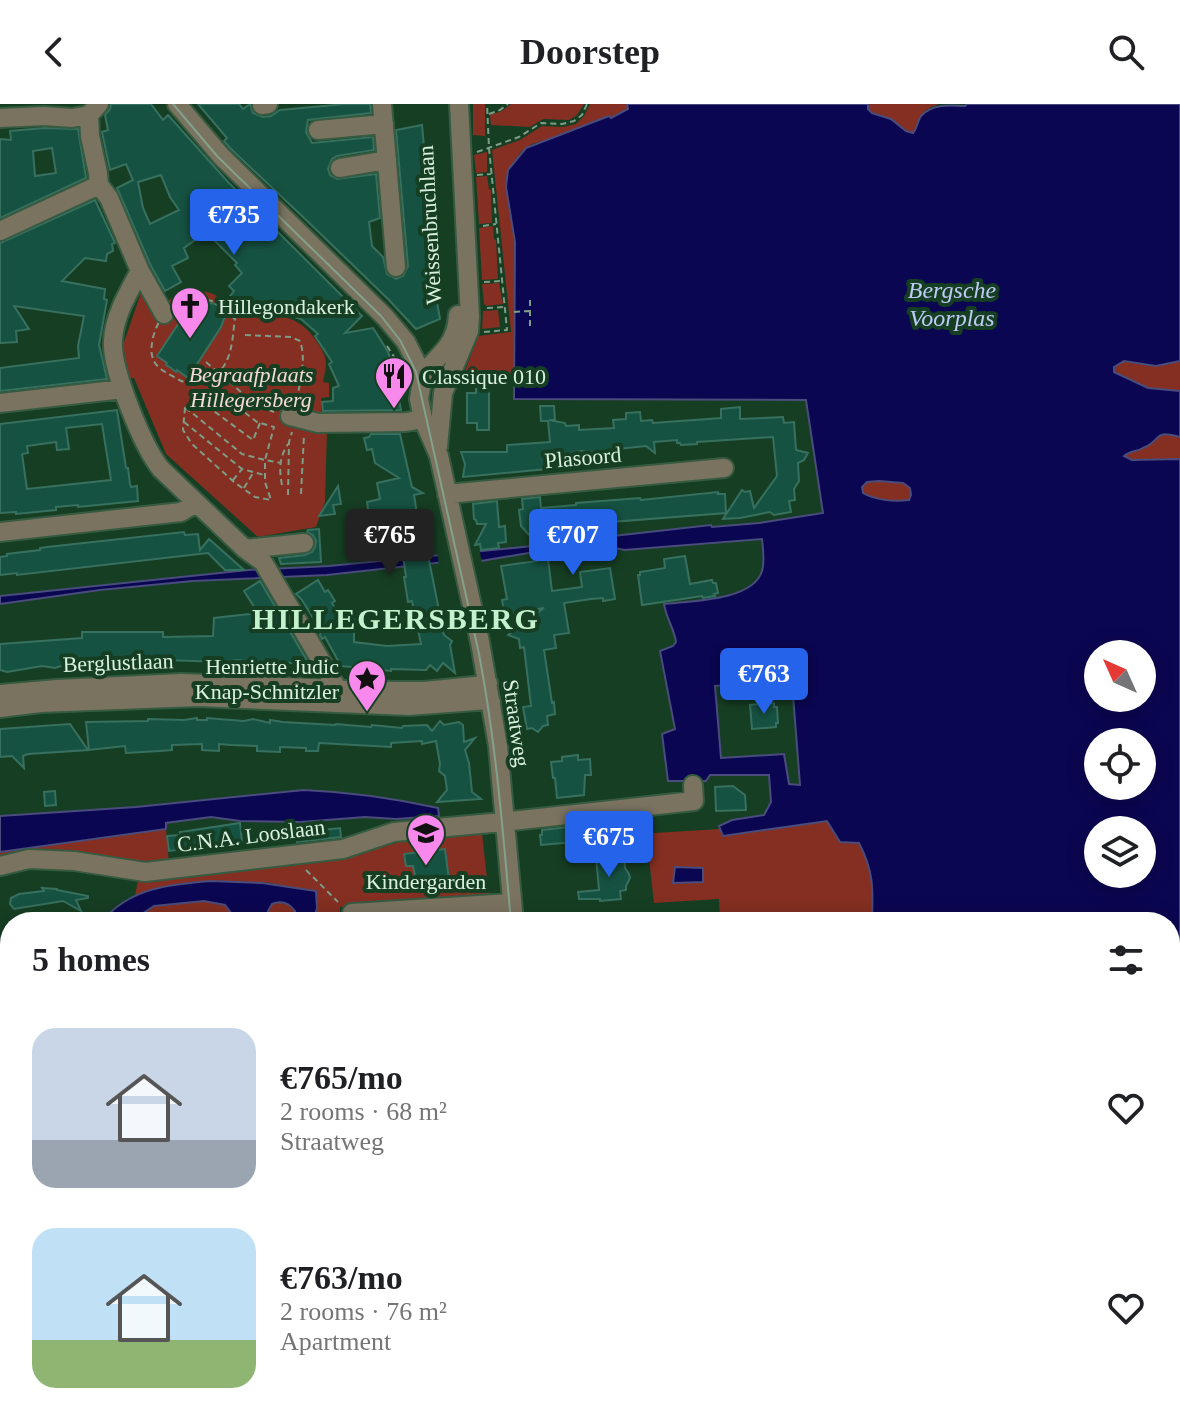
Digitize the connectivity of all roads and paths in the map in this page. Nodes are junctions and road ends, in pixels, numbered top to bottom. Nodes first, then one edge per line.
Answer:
1 (177, 104) edge
2 (268, 104) edge
3 (382, 104) edge
4 (447, 104) edge
5 (459, 104) edge
6 (487, 104) edge
7 (508, 104) edge
8 (587, 104) edge
9 (262, 105) edge
10 (94, 109) edge
11 (3, 114) edge
12 (487, 114) junction
13 (384, 124) junction
14 (318, 130) dead end
15 (489, 148) junction
16 (461, 157) junction
17 (387, 160) junction
18 (340, 168) dead end
19 (492, 174) junction
20 (474, 175) dead end
21 (99, 185) junction
22 (497, 224) junction
23 (477, 226) dead end
24 (0, 231) edge
25 (460, 247) junction
26 (396, 267) dead end
27 (140, 271) junction
28 (503, 281) junction
29 (481, 282) dead end
30 (530, 297) dead end
31 (470, 304) junction
32 (506, 307) junction
33 (530, 311) junction
34 (514, 312) dead end
35 (164, 314) junction
36 (530, 326) dead end
37 (478, 332) dead end
38 (245, 335) dead end
39 (384, 341) dead end
40 (206, 362) dead end
41 (218, 372) junction
42 (450, 377) junction
43 (422, 380) junction
44 (123, 389) junction
45 (0, 403) edge
46 (293, 417) junction
47 (415, 420) junction
48 (183, 421) junction
49 (260, 423) junction
50 (289, 442) junction
51 (439, 456) junction
52 (265, 460) junction
53 (281, 463) junction
54 (724, 468) dead end
55 (242, 469) junction
56 (253, 472) junction
57 (265, 475) junction
58 (232, 481) junction
59 (282, 485) dead end
60 (243, 489) junction
61 (301, 494) dead end
62 (447, 494) junction
63 (288, 495) dead end
64 (196, 503) junction
65 (0, 532) edge
66 (304, 543) dead end
67 (245, 549) junction
68 (488, 683) junction
69 (0, 694) edge
70 (337, 695) junction
71 (40, 697) junction
72 (491, 702) junction
73 (0, 708) edge
74 (693, 785) dead end
75 (505, 822) junction
76 (291, 855) junction
77 (0, 866) edge
78 (350, 912) edge
79 (513, 912) edge

1 - 43 street
2 - 9 street
3 - 13 street
4 - 25 street, Weissenbruchlaan
5 - 16 street, Weissenbruchlaan
6 - 12 path
7 - 12 path
8 - 15 path
10 - 11 street
10 - 21 street
12 - 15 path
13 - 14 street
13 - 17 street
15 - 16 path
15 - 19 path
16 - 25 street, Weissenbruchlaan
17 - 18 street
17 - 26 street
19 - 20 path
19 - 22 path
21 - 24 street
21 - 27 street
22 - 23 path
22 - 28 path
25 - 31 street, Weissenbruchlaan
27 - 35 street
27 - 44 street
28 - 29 path
28 - 32 path
30 - 33 path
31 - 32 path
31 - 42 street, Weissenbruchlaan
31 - 43 street, Weissenbruchlaan
32 - 37 path
33 - 34 path
33 - 36 path
35 - 41 path
35 - 41 path
38 - 46 path
39 - 47 path
40 - 41 path
41 - 46 path
42 - 43 street
42 - 51 street, Weissenbruchlaan
43 - 47 street
44 - 45 street
44 - 64 street
46 - 47 street
46 - 50 path
46 - 61 path
47 - 51 street
48 - 52 path
48 - 55 path
48 - 58 path
49 - 49 path
49 - 52 path
50 - 53 path
50 - 63 path
51 - 62 street, Straatweg
52 - 53 path
52 - 57 path
53 - 59 path
54 - 62 street, Plasoord
55 - 56 path
55 - 58 path
56 - 57 path
56 - 60 path
57 - 60 path
58 - 60 path
62 - 68 street, Straatweg
64 - 65 street
64 - 67 street
66 - 67 street
67 - 70 street
68 - 70 street, Berglustlaan
68 - 72 street, Straatweg
69 - 71 street, Berglustlaan
70 - 71 street, Berglustlaan
70 - 72 street, Berglustlaan
71 - 73 street, Berglustlaan
72 - 75 street, Straatweg
74 - 75 street, C.N.A. Looslaan
75 - 76 street, C.N.A. Looslaan
75 - 79 street, Straatweg
76 - 77 street, C.N.A. Looslaan
76 - 78 path

